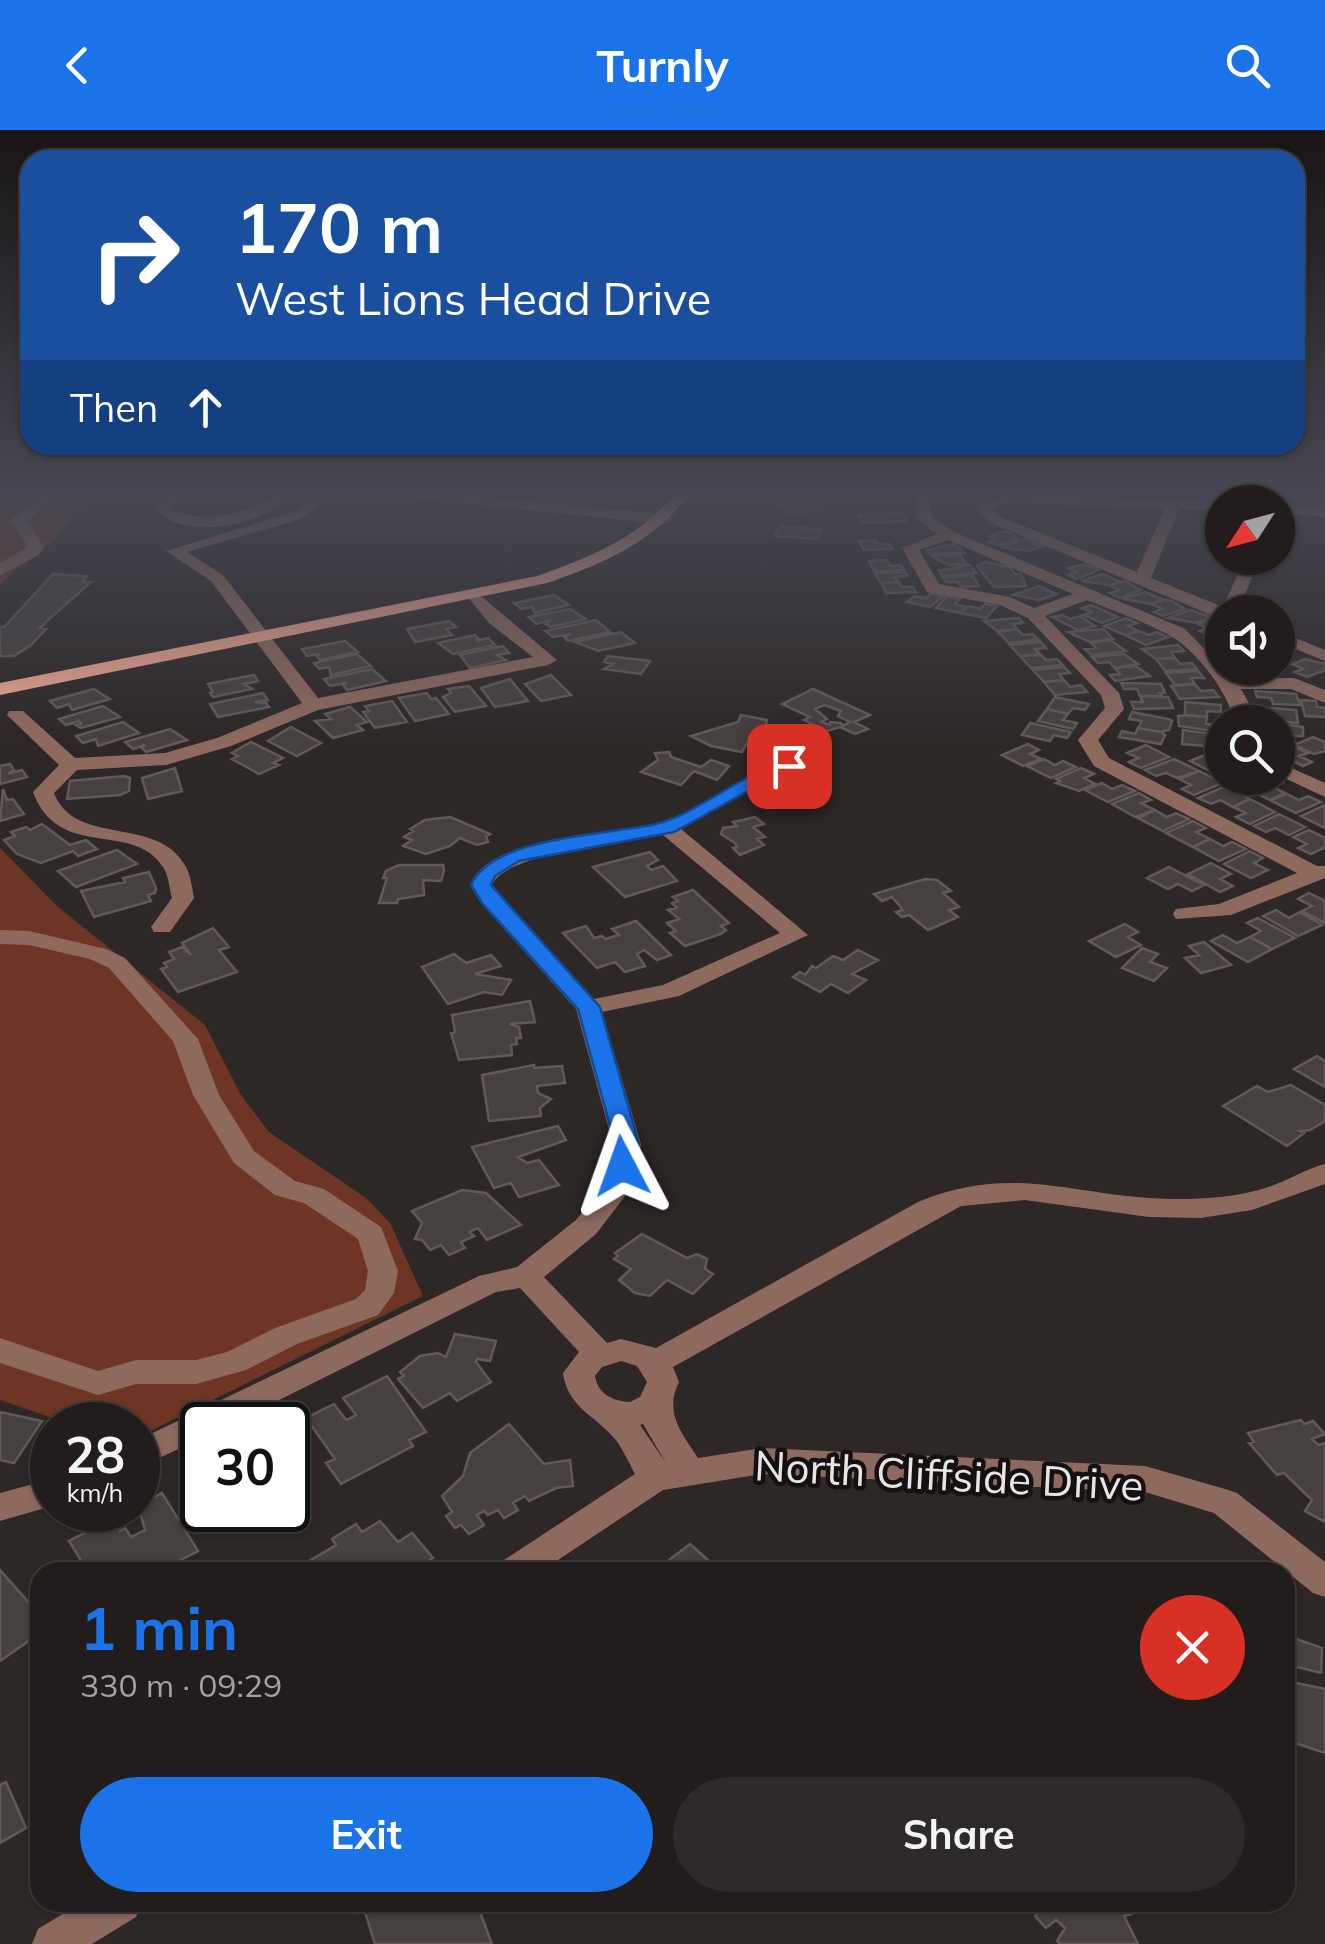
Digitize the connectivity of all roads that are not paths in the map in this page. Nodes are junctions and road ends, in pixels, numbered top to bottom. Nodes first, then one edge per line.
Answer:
1 (212, 576) edge
2 (546, 576) edge
3 (927, 576) edge
4 (1045, 576) edge
5 (1136, 576) edge
6 (1143, 576) edge
7 (1142, 580) junction
8 (1088, 594) junction
9 (475, 596) junction
10 (1205, 605) edge
11 (1034, 614) junction
12 (262, 638) junction
13 (1295, 643) edge
14 (1325, 656) edge
15 (1205, 660) edge
16 (1295, 683) edge
17 (0, 689) edge
18 (1325, 696) edge
19 (313, 706) junction
20 (16, 715) dead end
21 (71, 764) junction
22 (789, 766) dead end
23 (1295, 774) edge
24 (1320, 784) edge
25 (667, 828) junction
26 (1319, 872) edge
27 (1184, 914) dead end
28 (162, 927) dead end
29 (0, 937) edge
30 (588, 1007) junction
31 (1325, 1173) edge
32 (526, 1276) junction
33 (0, 1349) edge
34 (600, 1355) junction
35 (655, 1362) junction
36 (655, 1402) junction
37 (604, 1412) junction
38 (160, 1444) edge
39 (672, 1475) junction
40 (30, 1499) edge
41 (0, 1507) edge
42 (530, 1562) edge
43 (1325, 1582) edge
44 (105, 1912) edge
45 (53, 1944) edge

1 - 12 street
2 - 9 main road
3 - 11 street
4 - 8 street
5 - 7 street
6 - 7 street
7 - 10 street
8 - 11 street
8 - 15 street
9 - 12 main road
9 - 19 street
11 - 26 street
12 - 17 main road
12 - 19 street
13 - 14 street
16 - 18 street
19 - 21 street
20 - 21 street
21 - 28 street
22 - 25 street
23 - 24 street
25 - 30 street
25 - 30 street
26 - 27 street
29 - 33 street
30 - 32 street
31 - 35 street
32 - 34 street
32 - 38 street
34 - 35 street
34 - 37 street
35 - 36 street
36 - 37 street
36 - 39 street
37 - 39 street
39 - 42 street, North Cliffside Drive
39 - 43 street, North Cliffside Drive
40 - 41 street
44 - 45 street

